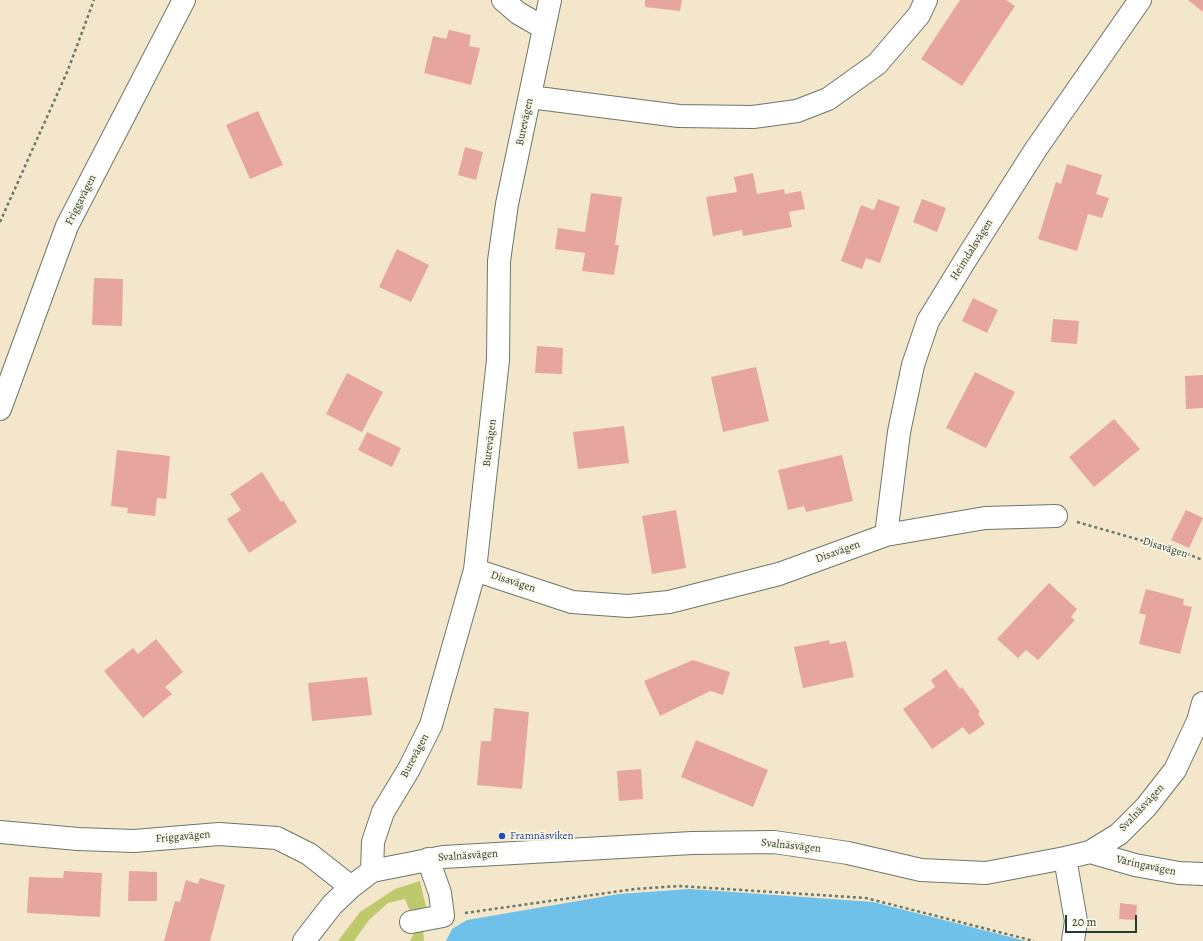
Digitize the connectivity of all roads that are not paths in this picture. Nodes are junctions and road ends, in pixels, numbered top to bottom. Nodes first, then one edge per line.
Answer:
1 (184, 0) edge
2 (502, 0) edge
3 (550, 0) edge
4 (926, 0) edge
5 (1140, 0) edge
6 (544, 28) junction
7 (530, 97) junction
8 (0, 408) edge
9 (1056, 516) road end
10 (886, 535) junction
11 (475, 570) junction
12 (1203, 703) edge
13 (0, 832) edge
14 (1090, 852) junction
15 (1065, 858) junction
16 (428, 859) junction
17 (372, 871) junction
18 (1203, 874) edge
19 (351, 887) junction
20 (411, 922) dead end
21 (304, 941) edge
22 (1073, 941) edge

1 - 8 street, Friggavägen
2 - 6 street
3 - 6 street, Burevägen
4 - 7 street
5 - 10 street, Heimdalsvägen
6 - 7 street, Burevägen
7 - 11 street, Burevägen
9 - 10 street, Disavägen
10 - 11 street, Disavägen
11 - 17 street, Burevägen
12 - 14 street, Svalnäsvägen
13 - 19 street, Friggavägen
14 - 15 street, Svalnäsvägen
14 - 18 street, Väringavägen
15 - 16 street, Svalnäsvägen
15 - 22 street
16 - 17 street, Svalnäsvägen
16 - 20 street
17 - 19 street, Svalnäsvägen
19 - 21 street, Svalnäsvägen

